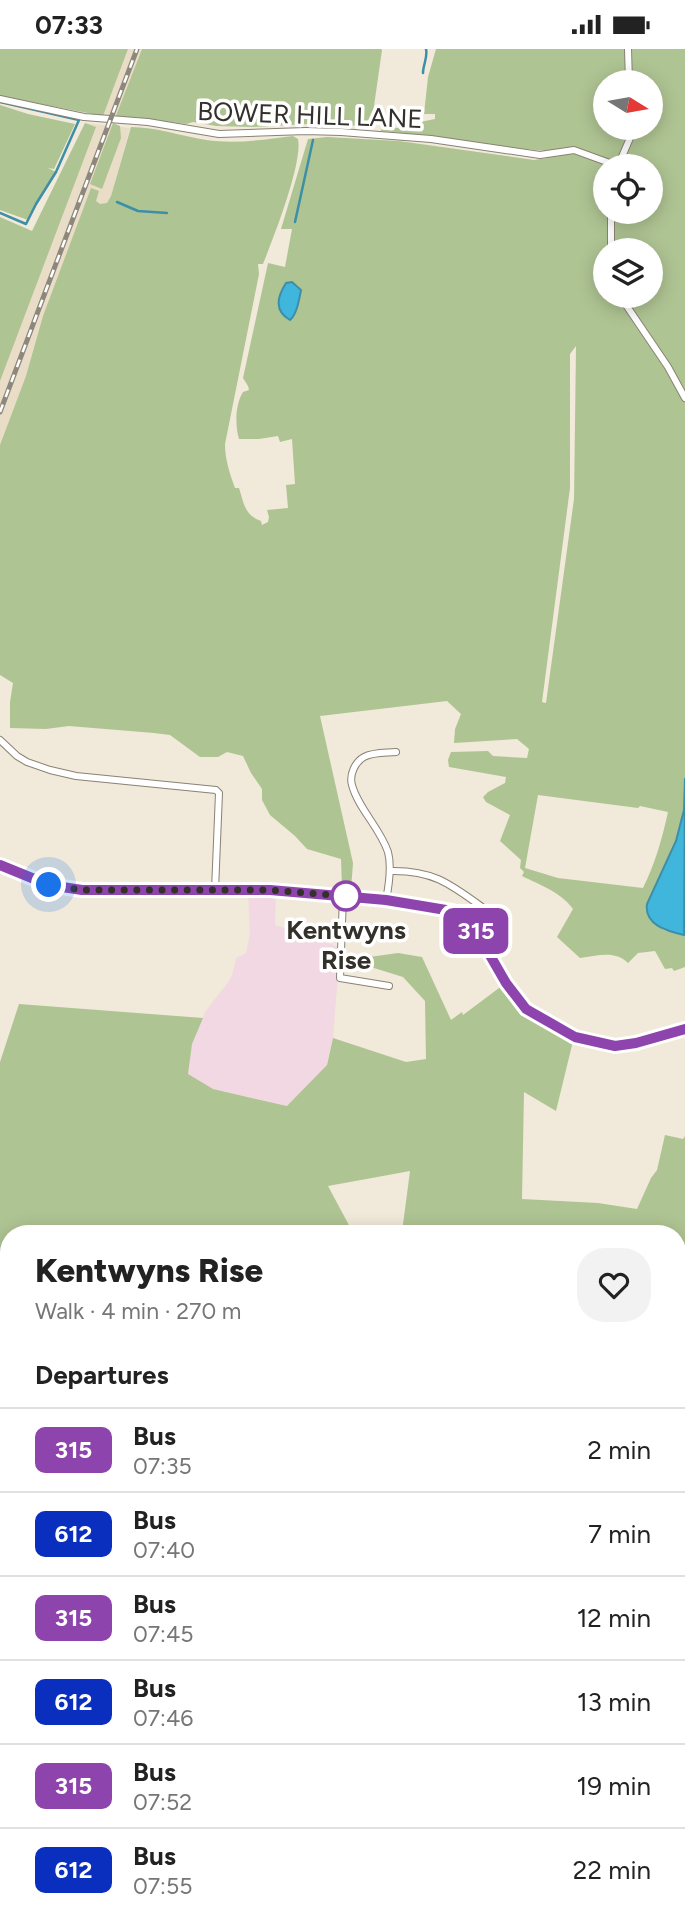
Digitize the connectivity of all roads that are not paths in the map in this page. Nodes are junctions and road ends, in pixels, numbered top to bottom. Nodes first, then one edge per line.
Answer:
1 (628, 49) edge
2 (629, 70) edge
3 (0, 99) edge
4 (593, 157) edge
5 (628, 308) edge
6 (685, 398) edge
7 (0, 740) edge
8 (396, 752) dead end
9 (0, 865) edge
10 (390, 871) junction
11 (215, 890) junction
12 (343, 896) junction
13 (386, 900) junction
14 (482, 907) dead end
15 (389, 986) dead end
16 (685, 1029) edge

1 - 2 street
3 - 4 street, BOWER HILL LANE
5 - 6 street
7 - 11 street
8 - 10 street
9 - 11 street
10 - 13 street
10 - 14 street
11 - 12 street
12 - 13 street
12 - 15 street
13 - 16 street

